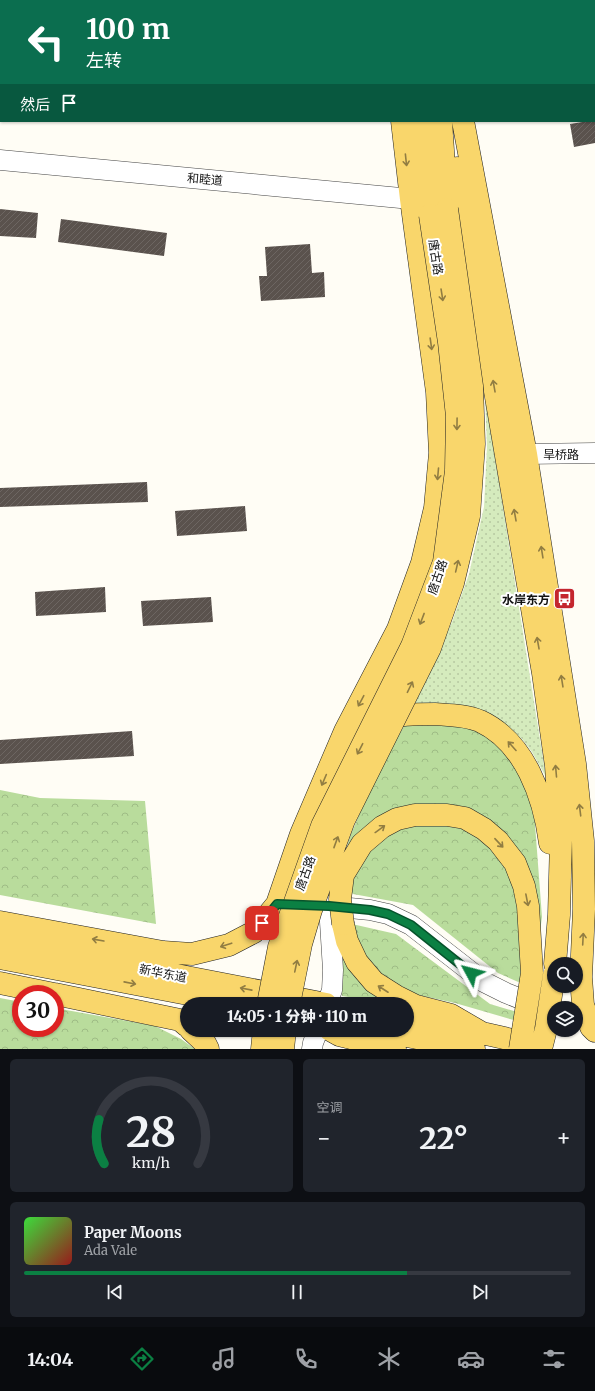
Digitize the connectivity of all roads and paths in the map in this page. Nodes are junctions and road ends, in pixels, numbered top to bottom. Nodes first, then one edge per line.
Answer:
1 (402, 122) edge
2 (422, 122) edge
3 (441, 122) edge
4 (449, 122) edge
5 (463, 122) edge
6 (0, 160) edge
7 (411, 199) junction
8 (446, 209) junction
9 (595, 453) edge
10 (526, 454) junction
11 (345, 731) junction
12 (277, 904) junction
13 (329, 906) junction
14 (560, 916) junction
15 (0, 922) edge
16 (0, 941) edge
17 (556, 957) edge
18 (0, 958) edge
19 (66, 963) junction
20 (0, 983) edge
21 (12, 985) edge
22 (551, 993) edge
23 (64, 996) edge
24 (210, 997) edge
25 (269, 997) edge
26 (282, 997) edge
27 (290, 997) edge
28 (329, 997) edge
29 (547, 1009) edge
30 (180, 1020) edge
31 (414, 1021) edge
32 (587, 1026) edge
33 (414, 1034) edge
34 (199, 1037) edge
35 (263, 1037) edge
36 (284, 1037) edge
37 (315, 1037) edge
38 (347, 1037) edge
39 (478, 1041) edge
40 (208, 1049) edge
41 (262, 1049) edge
42 (283, 1049) edge
43 (312, 1049) edge
44 (395, 1049) edge
45 (520, 1049) edge
46 (541, 1049) edge
47 (552, 1049) edge

1 -> 7 main road
2 - 8 main road, 唐古路
3 - 8 main road
4 - 8 main road, 唐古路
5 - 10 main road
6 - 7 street, 和睦道
7 -> 11 main road
14 -> 8 main road, 唐古路
8 -> 25 main road, 唐古路, bridge
27 -> 8 main road, bridge
9 - 10 street, 旱桥路
32 -> 10 main road
11 -> 12 main road
14 -> 11 main road
12 - 13 street
12 -> 15 main road
13 - 28 street
13 - 29 street
14 - 17 main road, 唐古路
16 - 19 main road, 新华东道
18 - 19 main road, 新华东道
19 -> 24 main road, 新华东道
26 -> 19 main road, 新华东道, bridge
20 - 21 main road
22 - 46 main road, bridge
23 - 30 main road
31 - 39 main road
33 - 39 main road
34 - 40 main road
35 - 41 main road
36 - 42 main road
37 - 43 street
38 - 44 main road
39 -> 45 main road, bridge
39 - 47 main road, bridge

